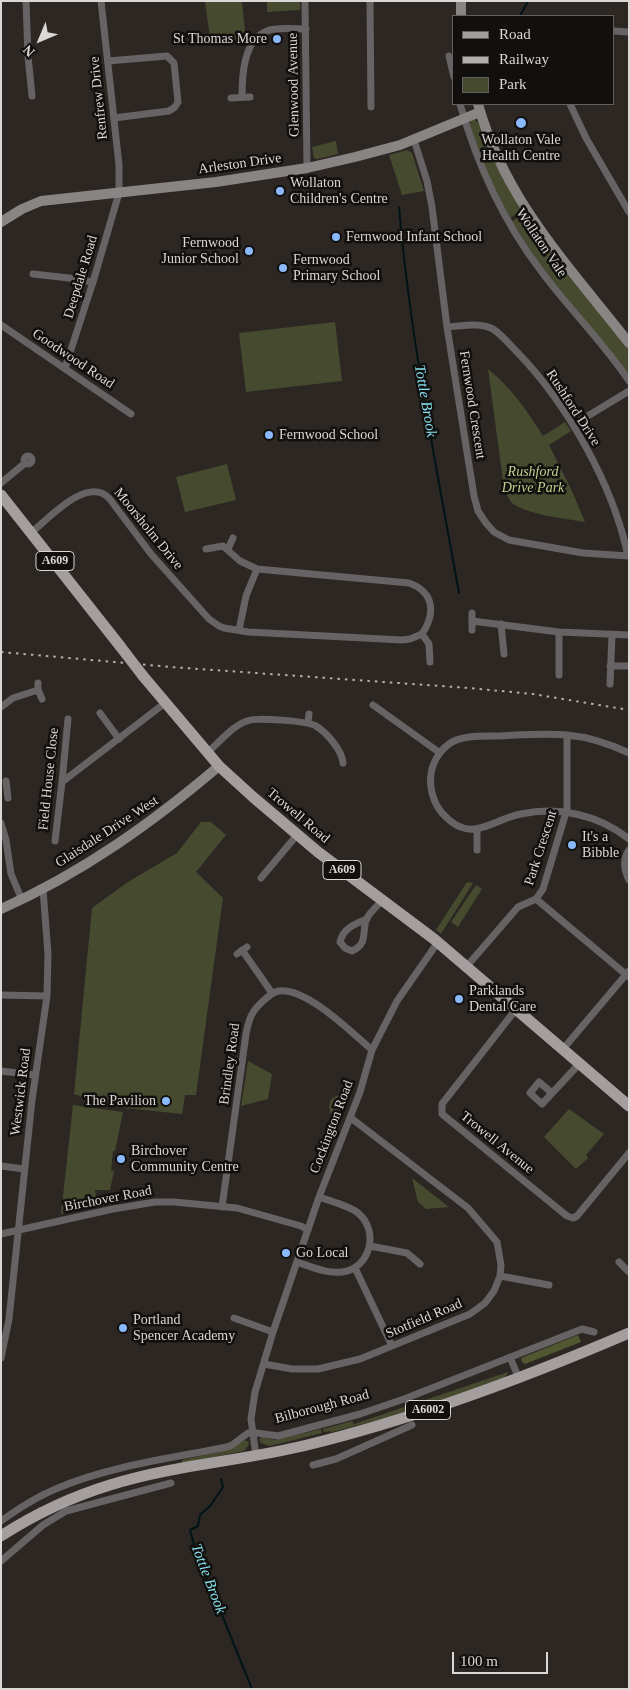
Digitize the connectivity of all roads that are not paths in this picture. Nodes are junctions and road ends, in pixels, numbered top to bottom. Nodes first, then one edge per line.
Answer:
1 (26, 1) edge
2 (101, 1) edge
3 (305, 1) edge
4 (370, 1) edge
5 (460, 1) edge
6 (461, 15) edge
7 (306, 29) junction
8 (615, 31) edge
9 (629, 32) edge
10 (449, 56) dead end
11 (108, 62) junction
12 (452, 69) edge
13 (32, 96) dead end
14 (242, 97) junction
15 (250, 97) dead end
16 (231, 98) dead end
17 (460, 105) edge
18 (570, 105) edge
19 (371, 107) dead end
20 (479, 108) edge
21 (114, 118) junction
22 (464, 119) junction
23 (414, 140) junction
24 (307, 168) junction
25 (119, 193) junction
26 (629, 212) edge
27 (1, 222) edge
28 (33, 274) dead end
29 (93, 282) junction
30 (1, 325) edge
31 (447, 326) junction
32 (629, 342) edge
33 (65, 368) junction
34 (629, 381) edge
35 (629, 391) edge
36 (131, 414) dead end
37 (573, 425) junction
38 (25, 462) dead end
39 (1, 483) edge
40 (1, 494) edge
41 (32, 532) junction
42 (233, 538) dead end
43 (206, 549) dead end
44 (228, 549) junction
45 (628, 556) edge
46 (257, 569) junction
47 (501, 624) junction
48 (239, 630) junction
49 (472, 630) dead end
50 (559, 632) junction
51 (422, 634) junction
52 (612, 635) junction
53 (629, 636) edge
54 (504, 654) dead end
55 (430, 662) dead end
56 (610, 666) junction
57 (629, 666) edge
58 (559, 675) dead end
59 (610, 684) dead end
60 (42, 699) dead end
61 (165, 703) junction
62 (373, 705) dead end
63 (1, 707) edge
64 (100, 713) dead end
65 (309, 714) dead end
66 (68, 719) dead end
67 (308, 723) junction
68 (567, 735) junction
69 (119, 738) junction
70 (207, 753) junction
71 (440, 753) junction
72 (629, 753) edge
73 (344, 763) dead end
74 (219, 766) junction
75 (62, 782) junction
76 (5, 786) edge
77 (8, 798) dead end
78 (566, 813) junction
79 (1, 823) edge
80 (477, 829) junction
81 (297, 836) junction
82 (629, 839) edge
83 (55, 841) dead end
84 (477, 850) dead end
85 (629, 850) edge
86 (261, 878) dead end
87 (629, 880) edge
88 (43, 889) junction
89 (536, 898) junction
90 (22, 900) junction
91 (382, 901) junction
92 (1, 909) edge
93 (367, 919) junction
94 (438, 942) junction
95 (242, 951) dead end
96 (467, 966) junction
97 (628, 974) edge
98 (272, 993) junction
99 (1, 995) edge
100 (47, 996) junction
101 (517, 1008) junction
102 (563, 1049) junction
103 (372, 1050) junction
104 (580, 1063) junction
105 (1, 1071) edge
106 (35, 1075) junction
107 (552, 1093) dead end
108 (629, 1106) edge
109 (351, 1118) junction
110 (629, 1153) edge
111 (1, 1166) edge
112 (24, 1169) junction
113 (319, 1197) junction
114 (222, 1207) junction
115 (308, 1230) junction
116 (18, 1231) junction
117 (1, 1234) edge
118 (370, 1246) junction
119 (297, 1262) junction
120 (619, 1262) dead end
121 (420, 1264) dead end
122 (355, 1268) junction
123 (629, 1272) edge
124 (500, 1276) junction
125 (549, 1285) dead end
126 (1, 1318) edge
127 (234, 1318) dead end
128 (9, 1319) junction
129 (273, 1332) junction
130 (594, 1332) dead end
131 (629, 1333) edge
132 (392, 1346) junction
133 (510, 1357) junction
134 (1, 1358) edge
135 (264, 1364) junction
136 (519, 1379) junction
137 (412, 1425) dead end
138 (361, 1431) junction
139 (252, 1432) junction
140 (368, 1446) junction
141 (256, 1456) junction
142 (313, 1465) dead end
143 (171, 1483) dead end
144 (1, 1520) edge
145 (1, 1536) edge
146 (2, 1559) edge

1 - 13 street
2 - 11 street, Renfrew Drive
3 - 7 street, Glenwood Avenue
4 - 19 street
5 - 6 street
7 - 14 street
7 - 24 street, Glenwood Avenue
8 - 9 street
10 - 12 street
11 - 21 street, Renfrew Drive
11 - 21 street
14 - 15 street
14 - 16 street
17 - 22 street, Wollaton Vale
18 - 26 street
20 - 22 street, Arleston Drive
20 - 32 street, Wollaton Vale
21 - 25 street, Renfrew Drive
22 - 23 street, Arleston Drive
22 - 34 street, Wollaton Vale
23 - 24 street, Arleston Drive
23 - 31 street, Fernwood Crescent
24 - 25 street, Arleston Drive
25 - 27 street, Arleston Drive
25 - 29 street, Deepdale Road
28 - 29 street
29 - 33 street, Deepdale Road
30 - 33 street, Goodwood Road
31 - 37 street, Rushford Drive
31 - 45 street, Fernwood Crescent
33 - 36 street, Goodwood Road
35 - 37 street
37 - 45 street, Rushford Drive
38 - 39 street
40 - 41 main road, Trowell Road / A609
41 - 48 street, Moorsholm Drive
41 - 61 main road, Trowell Road / A609, bridge
42 - 44 street
43 - 44 street
44 - 46 street
46 - 48 street
46 - 51 street
47 - 49 street
47 - 50 street
47 - 54 street
48 - 51 street, Moorsholm Drive
50 - 52 street
50 - 58 street
51 - 55 street
52 - 53 street
52 - 56 street
56 - 57 street
56 - 59 street
60 - 63 street
61 - 69 street
61 - 70 main road, Trowell Road / A609
62 - 71 street
64 - 69 street
65 - 67 street
66 - 75 street, Field House Close
67 - 70 street
67 - 73 street
68 - 71 street
68 - 72 street
68 - 78 street, Park Crescent
69 - 75 street
70 - 74 main road, Trowell Road / A609
71 - 80 street
74 - 81 main road, Trowell Road / A609
74 - 88 street, Glaisdale Drive West
75 - 83 street, Field House Close
76 - 77 street
78 - 80 street
78 - 82 street
78 - 89 street, Park Crescent
79 - 90 street
80 - 84 street
81 - 86 street
81 - 91 main road, Trowell Road / A609
85 - 87 street
88 - 90 street, Glaisdale Drive West
88 - 100 street, Westwick Road
89 - 96 street, Park Crescent
89 - 97 street
90 - 92 street, Glaisdale Drive West
91 - 93 street
91 - 94 main road, Trowell Road / A609
93 - 93 street
94 - 96 main road, Trowell Road / A609
94 - 103 street, Cockington Road
95 - 98 street
96 - 101 main road, Trowell Road / A609
97 - 102 street
98 - 103 street
98 - 114 street, Brindley Road
99 - 100 street
100 - 106 street, Westwick Road
101 - 102 main road, Trowell Road / A609
101 - 110 street, Trowell Avenue
102 - 104 main road, Trowell Road / A609
103 - 109 street, Cockington Road
104 - 107 street
104 - 108 main road, Trowell Road / A609
105 - 106 street
106 - 112 street, Westwick Road
109 - 113 street, Cockington Road
109 - 124 street
111 - 112 street
112 - 116 street, Westwick Road
113 - 115 street, Cockington Road
113 - 118 street
114 - 115 street, Birchover Road
114 - 116 street, Birchover Road
115 - 119 street, Cockington Road
116 - 117 street, Birchover Road
116 - 128 street, Westwick Road
118 - 121 street
118 - 122 street
119 - 122 street
119 - 129 street, Cockington Road
120 - 123 street
122 - 132 street
124 - 125 street
124 - 132 street, Stotfield Road
126 - 128 street
127 - 129 street
128 - 134 street, Westwick Road
129 - 135 street, Cockington Road
130 - 133 street, Bilborough Road
131 - 136 main road, A6002
132 - 135 street, Stotfield Road
133 - 136 street
133 - 139 street, Bilborough Road
135 - 139 street, Cockington Road
136 - 138 main road, A6002
137 - 140 street
138 - 140 street
138 - 141 main road, A6002
139 - 141 street, Cockington Road
139 - 144 street
140 - 142 street
141 - 145 main road, A6002
143 - 146 street

